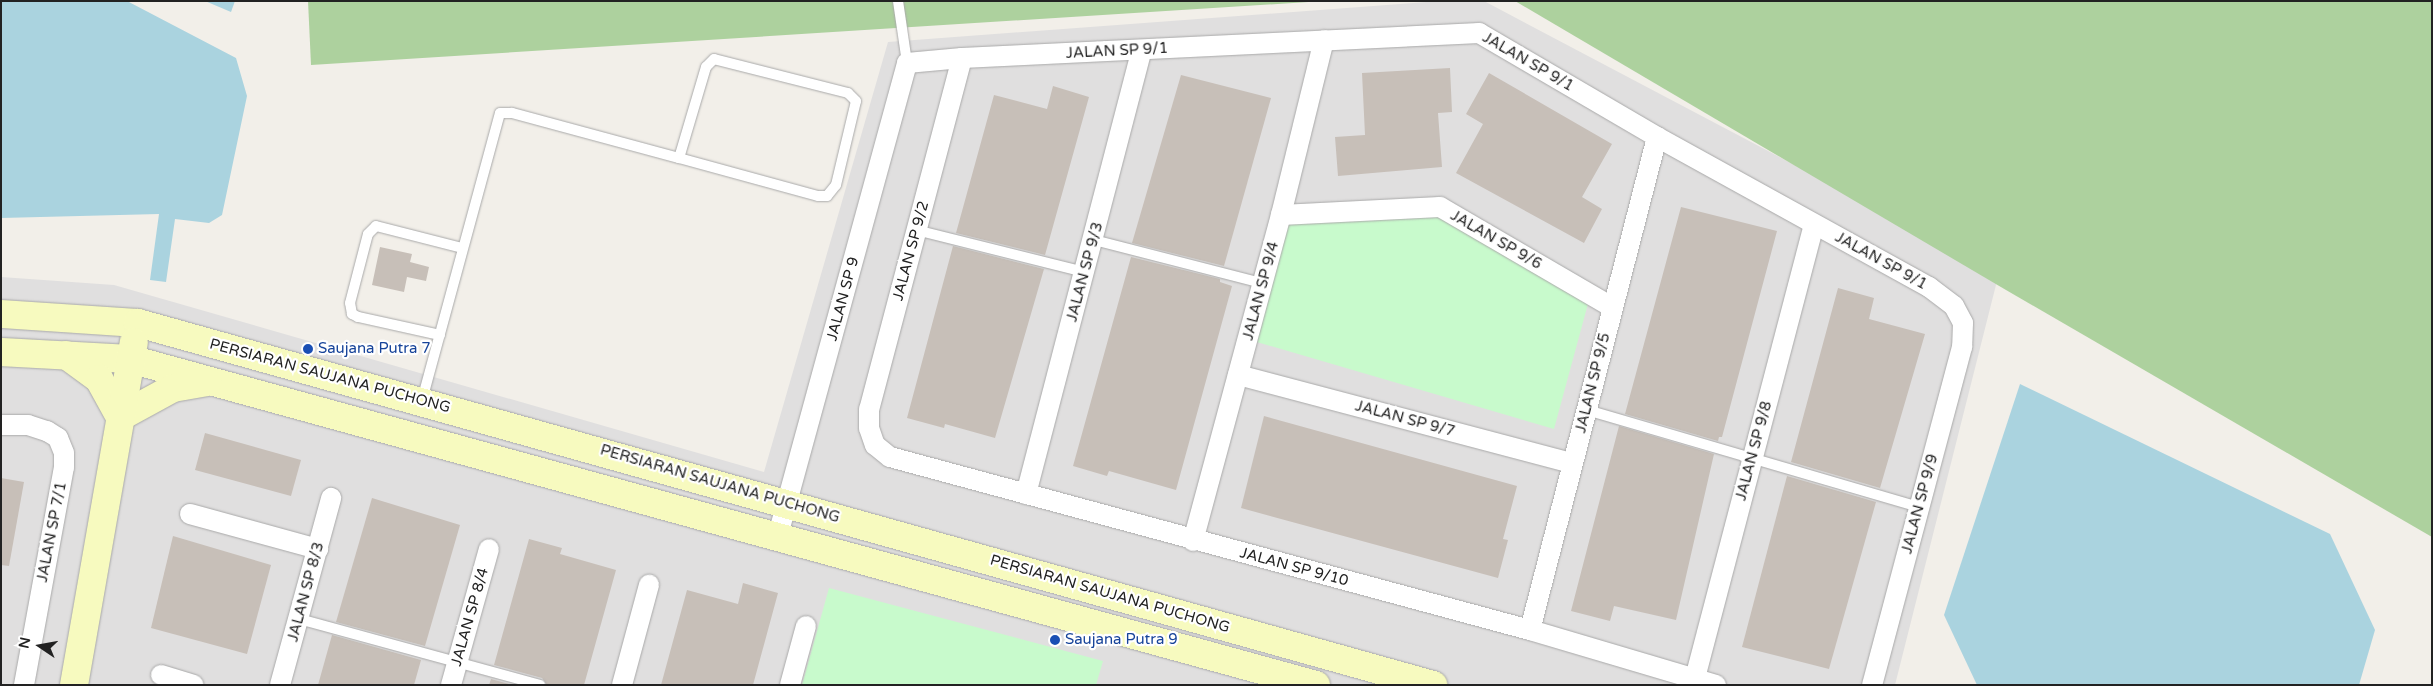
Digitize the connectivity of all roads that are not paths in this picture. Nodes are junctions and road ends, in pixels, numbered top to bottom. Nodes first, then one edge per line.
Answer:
1 (898, 1) edge
2 (1324, 40) junction
3 (1141, 51) junction
4 (962, 58) junction
5 (907, 63) junction
6 (1657, 137) junction
7 (679, 158) junction
8 (1281, 215) junction
9 (1814, 225) junction
10 (916, 230) junction
11 (1094, 240) junction
12 (462, 248) junction
13 (1084, 272) junction
14 (1262, 282) junction
15 (1612, 307) junction
16 (1, 314) edge
17 (138, 323) junction
18 (1963, 323) joint
19 (440, 335) junction
20 (1, 352) edge
21 (66, 355) junction
22 (130, 359) junction
23 (1238, 375) junction
24 (211, 381) junction
25 (422, 401) junction
26 (1587, 410) junction
27 (120, 417) junction
28 (1, 425) edge
29 (875, 445) joint
30 (1753, 456) junction
31 (1572, 463) junction
32 (1026, 494) junction
33 (332, 498) dead end
34 (788, 502) junction
35 (1919, 506) junction
36 (190, 514) dead end
37 (778, 535) junction
38 (1193, 541) junction
39 (318, 549) junction
40 (489, 549) dead end
41 (649, 585) dead end
42 (298, 619) junction
43 (806, 626) dead end
44 (1530, 630) junction
45 (458, 662) junction
46 (161, 676) dead end
47 (1694, 678) junction
48 (24, 685) edge
49 (74, 685) edge
50 (194, 685) edge
51 (280, 685) edge
52 (451, 685) edge
53 (540, 685) edge
54 (622, 685) edge
55 (790, 685) edge
56 (1316, 685) edge
57 (1433, 685) edge
58 (1716, 685) edge
59 (1872, 685) edge

1 - 5 lane
2 - 3 street, JALAN SP 9/1
2 - 6 street, JALAN SP 9/1
2 - 8 street, JALAN SP 9/4
3 - 4 street, JALAN SP 9/1
3 - 11 street, JALAN SP 9/3
4 - 5 street, JALAN SP 9/1
4 - 10 street, JALAN SP 9/2
5 - 34 street, JALAN SP 9
6 - 9 street, JALAN SP 9/1
6 - 15 street, JALAN SP 9/5
7 - 7 lane
7 - 12 lane
8 - 14 street, JALAN SP 9/4
8 - 15 street, JALAN SP 9/6
9 - 18 street, JALAN SP 9/1
9 - 30 street, JALAN SP 9/8
10 - 13 lane
10 - 29 street, JALAN SP 9/2
11 - 13 street, JALAN SP 9/3
11 - 14 lane
12 - 19 lane
12 - 19 lane
13 - 32 street, JALAN SP 9/3
14 - 23 street, JALAN SP 9/4
15 - 26 street, JALAN SP 9/5
16 - 17 street, PERSIARAN SAUJANA PUCHONG
17 - 22 street
17 - 25 street, PERSIARAN SAUJANA PUCHONG
18 - 35 street, JALAN SP 9/9
19 - 25 lane
20 - 21 street
21 - 22 street
21 - 27 street
22 - 24 street
22 - 27 street
23 - 31 street, JALAN SP 9/7
23 - 38 street, JALAN SP 9/4
24 - 27 street
24 - 37 street
25 - 34 street, PERSIARAN SAUJANA PUCHONG
26 - 30 lane
26 - 31 street, JALAN SP 9/5
27 - 49 street
28 - 48 street, JALAN SP 7/1
29 - 32 street, JALAN SP 9/10
30 - 35 lane
30 - 47 street, JALAN SP 9/8
31 - 44 street, JALAN SP 9/5
32 - 38 street, JALAN SP 9/10
33 - 39 street, JALAN SP 8/3
34 - 37 street, JALAN SP 9
34 - 57 street, PERSIARAN SAUJANA PUCHONG
35 - 59 street, JALAN SP 9/9
36 - 39 street
37 - 56 street
38 - 44 street, JALAN SP 9/10
39 - 42 street, JALAN SP 8/3
40 - 45 street, JALAN SP 8/4
41 - 54 street
42 - 45 lane
42 - 51 street, JALAN SP 8/3
43 - 55 street
44 - 47 street, JALAN SP 9/10
45 - 52 street, JALAN SP 8/4
45 - 53 lane
46 - 50 street
47 - 58 street, JALAN SP 9/10

